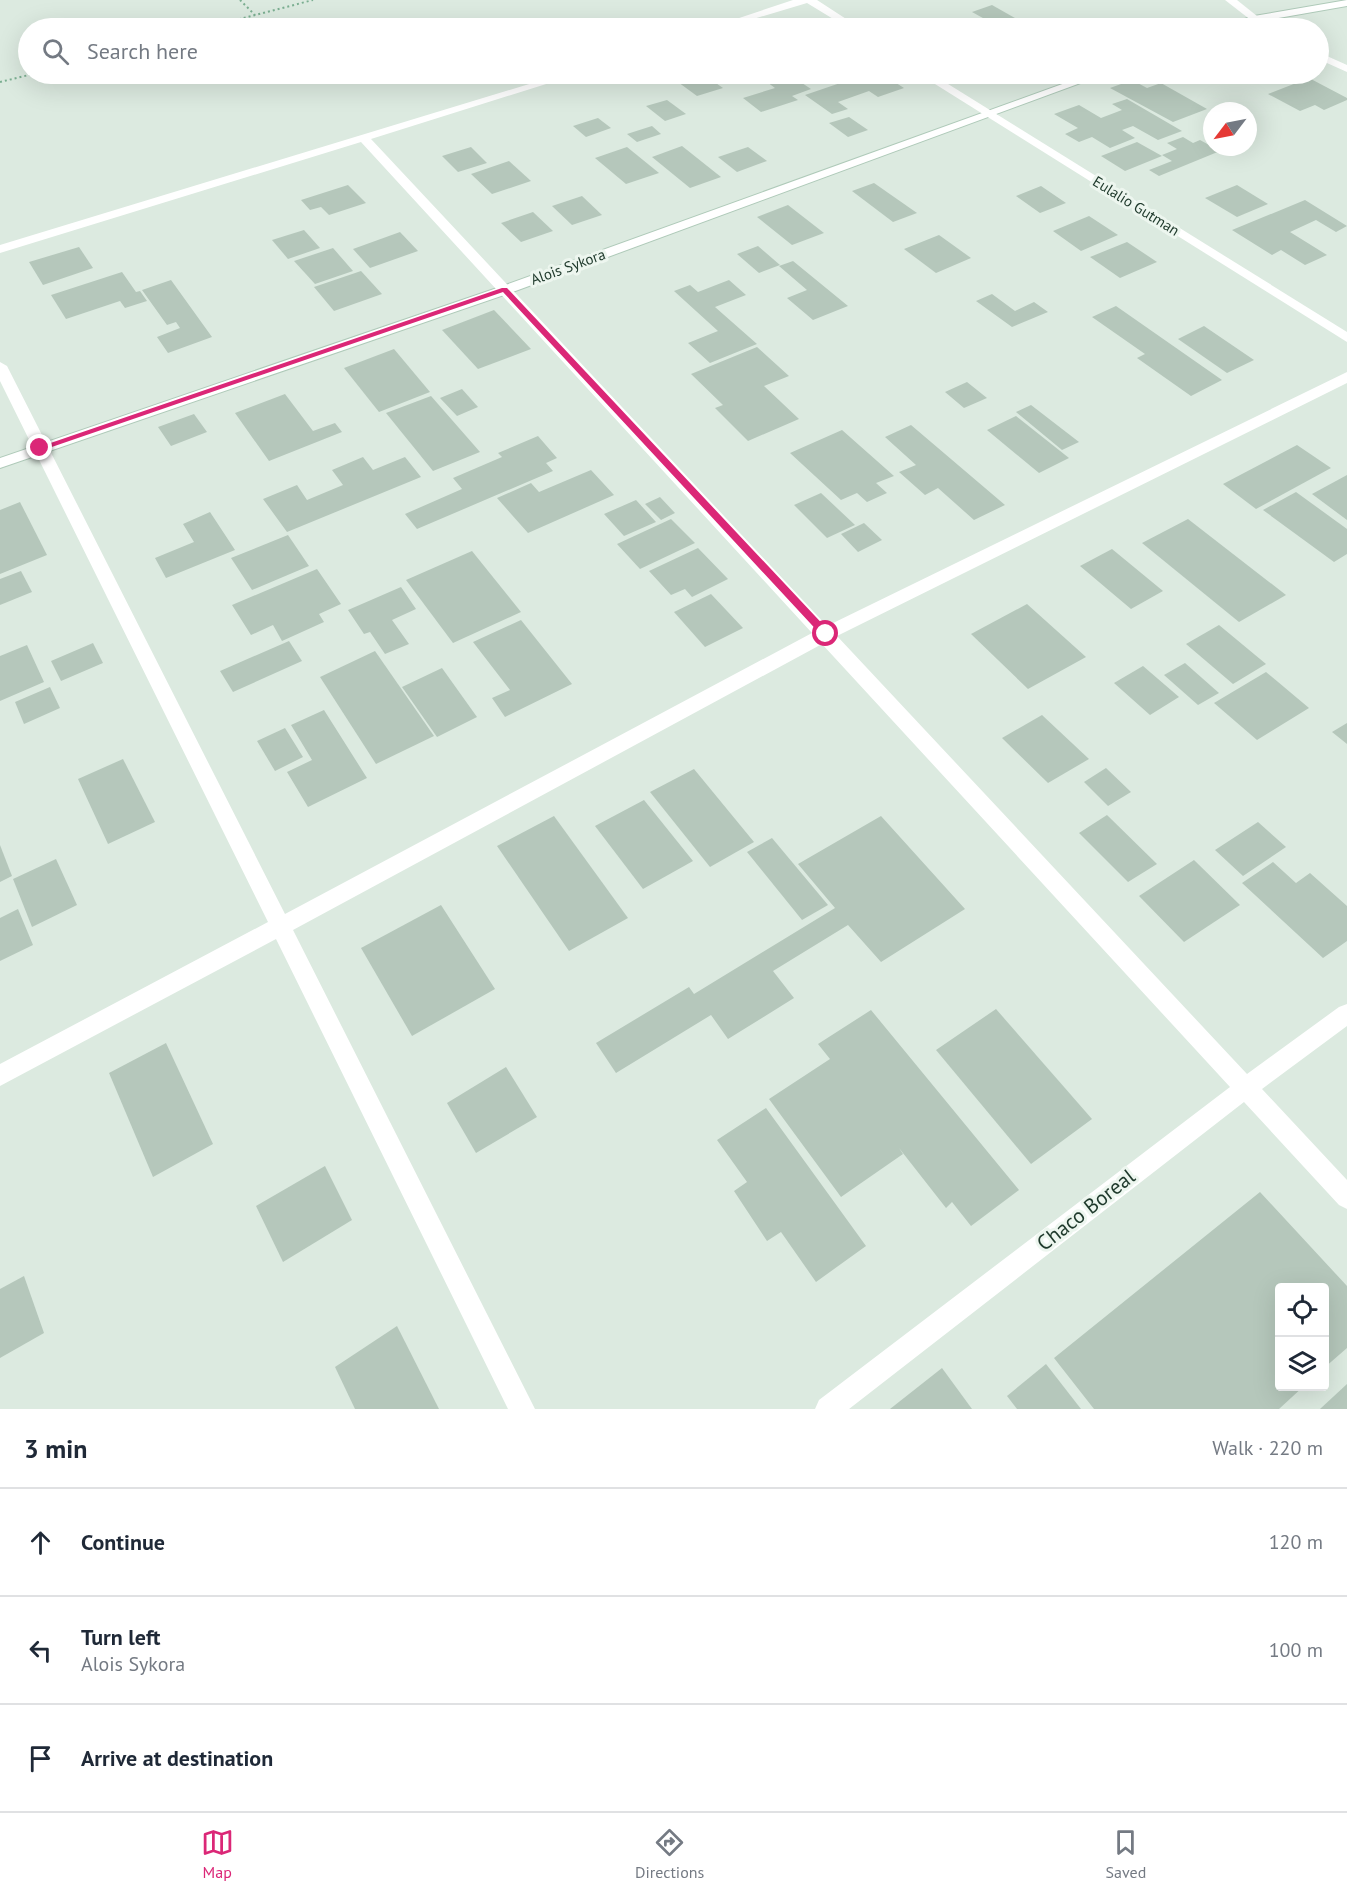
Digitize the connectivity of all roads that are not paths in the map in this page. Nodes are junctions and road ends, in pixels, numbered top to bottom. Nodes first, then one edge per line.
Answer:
1 (804, 0) edge
2 (810, 0) edge
3 (1230, 0) edge
4 (1347, 3) edge
5 (746, 18) edge
6 (839, 18) edge
7 (1253, 18) edge
8 (1260, 18) edge
9 (1329, 60) edge
10 (1347, 69) edge
11 (540, 84) edge
12 (942, 84) edge
13 (1073, 84) edge
14 (990, 115) junction
15 (364, 139) junction
16 (0, 249) edge
17 (505, 290) junction
18 (1347, 338) edge
19 (0, 366) edge
20 (1347, 377) edge
21 (40, 448) junction
22 (0, 463) edge
23 (826, 634) junction
24 (280, 925) junction
25 (1347, 1014) edge
26 (0, 1076) edge
27 (1244, 1089) junction
28 (1347, 1197) edge
29 (522, 1409) edge
30 (828, 1409) edge

1 - 5 street
2 - 6 street
3 - 7 street
4 - 8 street
9 - 10 street
11 - 15 street
12 - 14 street, Eulalio Gutman
13 - 14 street, Alois Sykora
14 - 17 street, Alois Sykora
14 - 18 street, Eulalio Gutman
15 - 16 street
15 - 17 street
17 - 21 street, Alois Sykora
17 - 23 street
19 - 21 street
20 - 23 street
21 - 22 street, Alois Sykora
21 - 24 street
23 - 24 street
23 - 27 street
24 - 26 street
24 - 29 street
25 - 27 street, Chaco Boreal
27 - 28 street
27 - 30 street, Chaco Boreal

